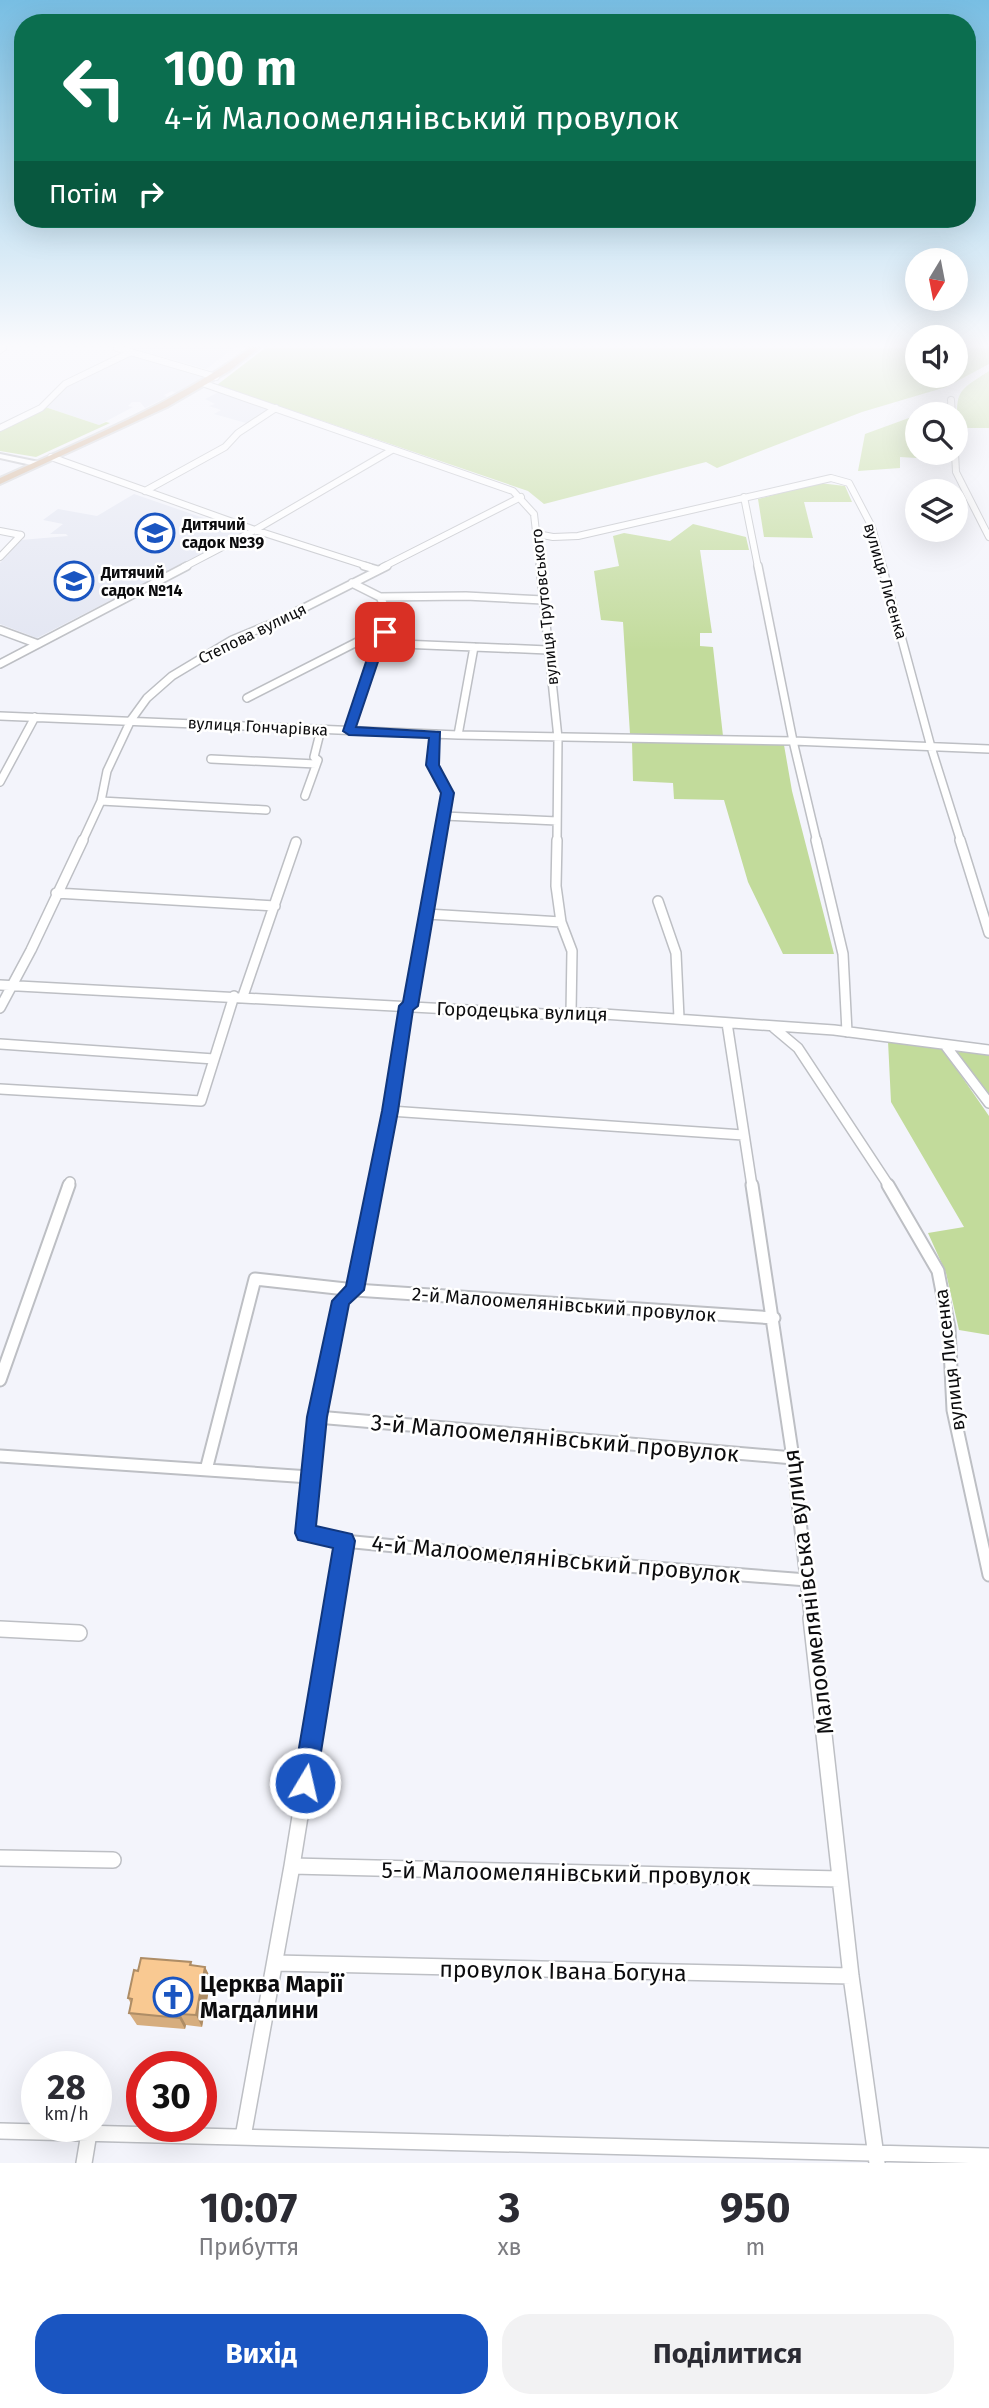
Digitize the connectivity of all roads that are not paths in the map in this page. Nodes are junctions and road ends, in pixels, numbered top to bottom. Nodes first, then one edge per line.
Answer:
1 (68, 449) edge
2 (221, 449) edge
3 (389, 449) edge
4 (392, 450) junction
5 (0, 456) edge
6 (51, 457) junction
7 (36, 464) junction
8 (956, 465) edge
9 (0, 481) edge
10 (145, 491) junction
11 (521, 497) junction
12 (744, 497) junction
13 (254, 530) junction
14 (0, 531) edge
15 (537, 534) junction
16 (989, 537) edge
17 (0, 557) edge
18 (378, 570) junction
19 (352, 583) junction
20 (380, 597) junction
21 (542, 600) junction
22 (0, 630) edge
23 (385, 632) junction
24 (38, 644) junction
25 (474, 647) junction
26 (548, 650) junction
27 (0, 664) edge
28 (247, 698) dead end
29 (0, 716) edge
30 (35, 717) junction
31 (131, 720) junction
32 (321, 729) junction
33 (349, 731) junction
34 (436, 734) junction
35 (458, 736) junction
36 (558, 738) junction
37 (793, 741) junction
38 (931, 747) junction
39 (989, 749) edge
40 (211, 759) dead end
41 (316, 764) junction
42 (0, 782) edge
43 (305, 796) dead end
44 (101, 801) junction
45 (266, 810) dead end
46 (444, 816) junction
47 (557, 821) junction
48 (296, 842) dead end
49 (56, 893) junction
50 (658, 901) dead end
51 (275, 906) junction
52 (427, 914) junction
53 (561, 922) junction
54 (989, 933) edge
55 (5, 985) edge
56 (239, 996) junction
57 (408, 1006) junction
58 (0, 1008) edge
59 (571, 1013) junction
60 (679, 1018) junction
61 (727, 1023) junction
62 (773, 1026) junction
63 (847, 1032) junction
64 (0, 1044) edge
65 (945, 1045) junction
66 (989, 1051) edge
67 (214, 1059) junction
68 (0, 1089) edge
69 (989, 1103) edge
70 (390, 1111) junction
71 (743, 1135) junction
72 (70, 1182) dead end
73 (355, 1290) junction
74 (774, 1318) junction
75 (0, 1380) edge
76 (317, 1417) junction
77 (0, 1456) edge
78 (793, 1458) junction
79 (206, 1470) junction
80 (310, 1477) junction
81 (344, 1541) junction
82 (989, 1575) edge
83 (807, 1580) junction
84 (0, 1629) edge
85 (79, 1633) dead end
86 (0, 1858) edge
87 (113, 1860) dead end
88 (292, 1866) junction
89 (840, 1879) junction
90 (275, 1963) junction
91 (851, 1976) junction
92 (0, 2131) edge
93 (21, 2131) edge
94 (112, 2134) edge
95 (243, 2137) junction
96 (88, 2142) edge
97 (989, 2156) edge
98 (877, 2158) edge
99 (84, 2163) edge

1 - 6 main road
2 - 10 street
3 - 4 street
4 - 11 street
4 - 13 street
5 - 7 main road
6 - 7 main road
6 - 10 street
7 - 9 main road
8 - 16 street
10 - 13 street
11 - 15 street, вулиця Трутовського
11 - 18 street, Степова вулиця
12 - 15 street, вулиця Лисенка
12 - 37 street
12 - 38 street, вулиця Лисенка
13 - 18 street
13 - 24 street
14 - 17 street
15 - 21 street, вулиця Трутовського
18 - 19 street, Степова вулиця
19 - 20 street
19 - 31 street, Степова вулиця
20 - 21 street
20 - 23 street
21 - 26 street, вулиця Трутовського
22 - 24 street
23 - 25 street
23 - 28 street
23 - 33 street
24 - 27 street
25 - 26 street
25 - 35 street
26 - 36 street, вулиця Трутовського
29 - 30 street, вулиця Гончарівка
30 - 31 street, вулиця Гончарівка
30 - 42 street
31 - 32 street, вулиця Гончарівка
31 - 44 street, Степова вулиця
32 - 33 street, вулиця Гончарівка
32 - 41 street
33 - 34 street, вулиця Гончарівка
34 - 35 street, вулиця Гончарівка
34 - 46 street
35 - 36 street, вулиця Гончарівка
36 - 37 street
36 - 47 street, вулиця Трутовського
37 - 38 street
37 - 63 street
38 - 39 street
38 - 54 street, вулиця Лисенка
40 - 41 street
41 - 43 street
44 - 45 street
44 - 49 street, Степова вулиця
46 - 47 street
46 - 52 street
47 - 53 street, вулиця Трутовського
48 - 51 street
49 - 51 street
49 - 55 street, Степова вулиця
50 - 60 street
51 - 56 street
52 - 53 street
52 - 57 street
53 - 59 street, вулиця Трутовського
55 - 56 street, Городецька вулиця
55 - 58 street, Степова вулиця
56 - 57 street, Городецька вулиця
56 - 67 street
57 - 59 street, Городецька вулиця
57 - 70 street
59 - 60 street, Городецька вулиця
60 - 61 street, Городецька вулиця
61 - 62 street, Городецька вулиця
61 - 71 street, Малоомелянівська вулиця
62 - 63 street, Городецька вулиця
62 - 82 street, вулиця Лисенка
63 - 65 street, Городецька вулиця
64 - 67 street
65 - 66 street, Городецька вулиця
65 - 69 street
67 - 68 street
70 - 71 street
70 - 73 street
71 - 74 street, Малоомелянівська вулиця
72 - 75 street
73 - 74 street, 2-й Малоомелянівський провулок
73 - 76 street
73 - 79 street, 2-й Малоомелянівський провулок
74 - 78 street, Малоомелянівська вулиця
76 - 78 street, 3-й Малоомелянівський провулок
76 - 80 street
77 - 79 street
78 - 83 street, Малоомелянівська вулиця
79 - 80 street
80 - 81 street, 4-й Малоомелянівський провулок
81 - 83 street, 4-й Малоомелянівський провулок
81 - 88 street
83 - 89 street, Малоомелянівська вулиця
84 - 85 street
86 - 87 street
88 - 89 street, 5-й Малоомелянівський провулок
88 - 90 street
89 - 91 street, Малоомелянівська вулиця
90 - 91 street, провулок Івана Богуна
90 - 95 street
91 - 98 street, Малоомелянівська вулиця
92 - 93 street
94 - 95 street
95 - 98 street
96 - 99 street
97 - 98 street

